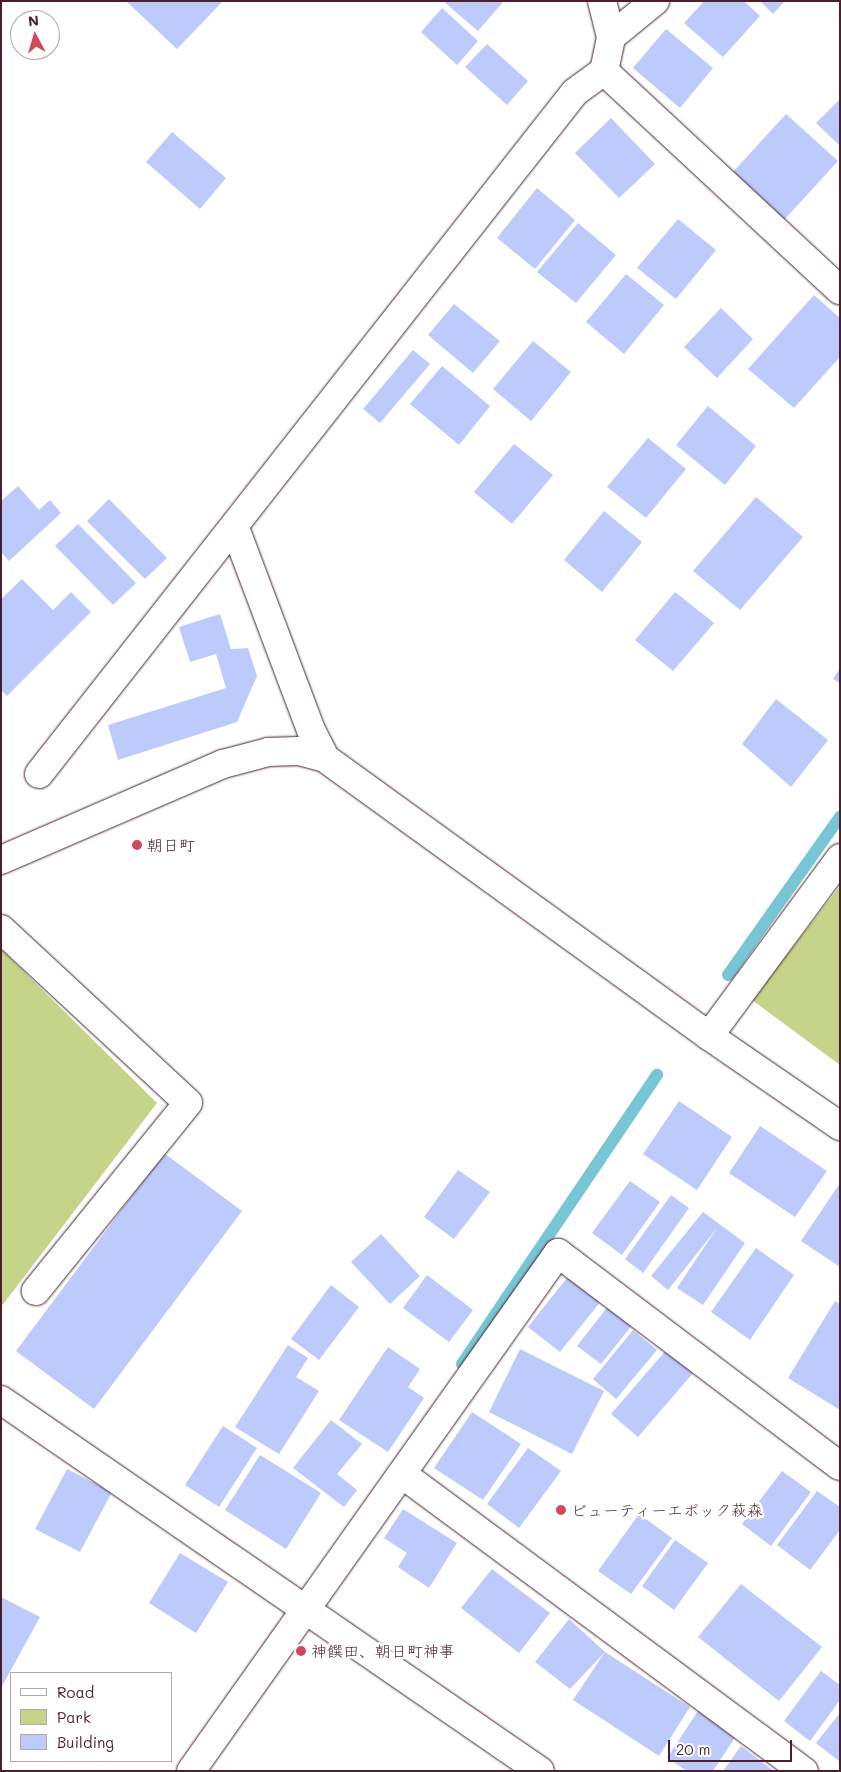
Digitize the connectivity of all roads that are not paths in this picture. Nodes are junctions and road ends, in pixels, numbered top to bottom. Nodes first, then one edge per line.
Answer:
1 (602, 1) edge
2 (655, 1) edge
3 (611, 37) junction
4 (604, 71) junction
5 (840, 290) edge
6 (234, 528) junction
7 (325, 758) junction
8 (39, 774) dead end
9 (840, 858) edge
10 (1, 860) edge
11 (1, 928) edge
12 (709, 1036) junction
13 (840, 1126) edge
14 (36, 1291) dead end
15 (1, 1400) edge
16 (840, 1466) edge
17 (402, 1474) junction
18 (304, 1608) junction
19 (191, 1771) edge
20 (540, 1771) edge
21 (804, 1771) edge

1 - 3 street
2 - 3 street
3 - 4 street
4 - 5 street
4 - 6 street
6 - 7 street
6 - 8 street
7 - 10 street
7 - 12 street
9 - 12 street
11 - 14 street
12 - 13 street
15 - 18 street
16 - 17 street
17 - 18 street
17 - 21 street
18 - 19 street
18 - 20 street

